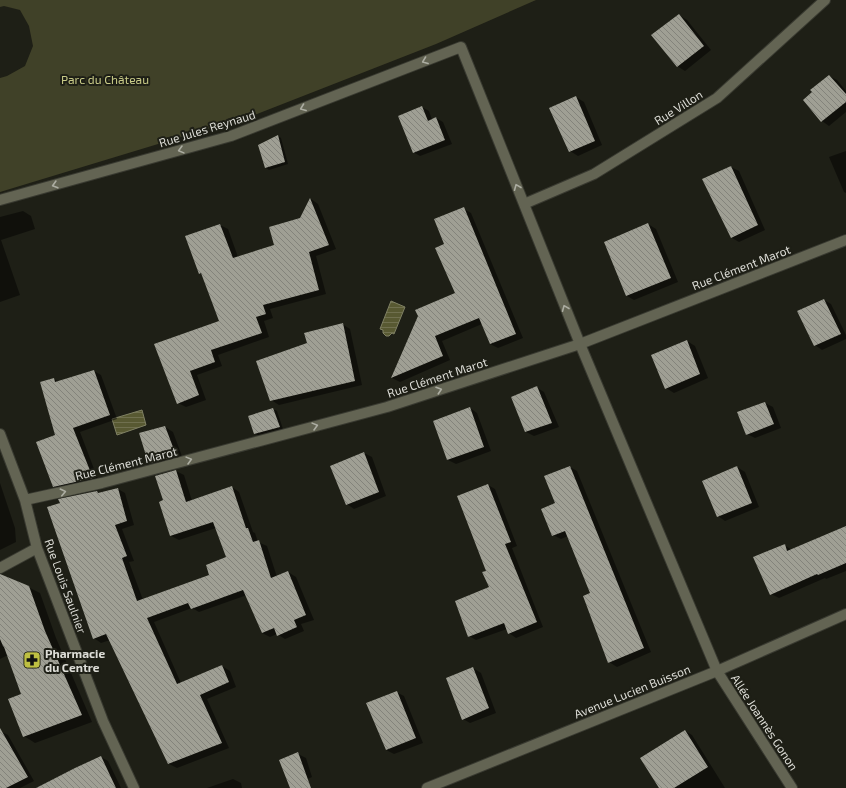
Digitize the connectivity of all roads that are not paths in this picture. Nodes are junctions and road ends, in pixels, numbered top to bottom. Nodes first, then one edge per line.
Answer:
1 (825, 0) edge
2 (461, 47) joint
3 (0, 200) edge
4 (524, 204) junction
5 (846, 240) edge
6 (580, 344) junction
7 (0, 434) edge
8 (25, 500) junction
9 (37, 548) junction
10 (0, 568) edge
11 (846, 614) edge
12 (717, 671) junction
13 (134, 788) edge
14 (427, 788) edge
15 (792, 788) edge

1 - 4 street, Rue Villon
2 -> 3 street, Rue Jules Reynaud
4 -> 2 street, Allée Joannès Gonon
6 -> 4 street, Allée Joannès Gonon
5 - 6 street, Rue Clément Marot
8 -> 6 street, Rue Clément Marot
6 - 12 street, Allée Joannès Gonon
7 - 8 street, Rue Louis Saulnier
8 - 9 street, Rue Louis Saulnier
9 - 10 street
9 - 13 street, Rue Louis Saulnier
11 - 12 street, Avenue Lucien Buisson
12 - 14 street, Avenue Lucien Buisson
12 - 15 street, Allée Joannès Gonon

